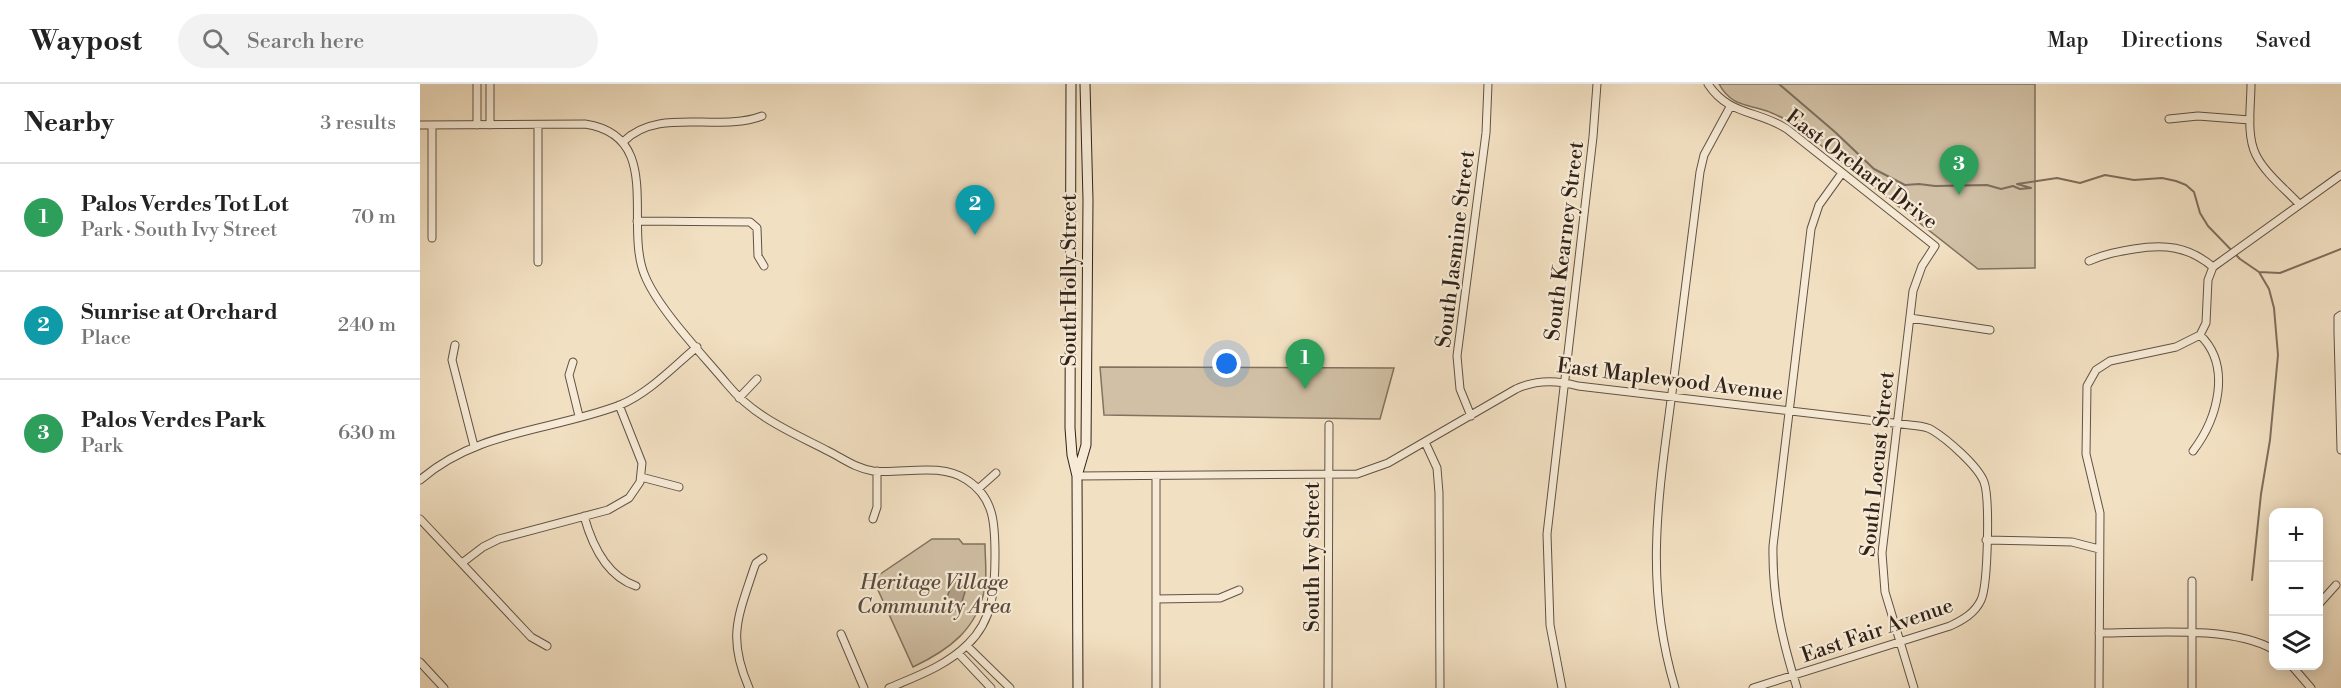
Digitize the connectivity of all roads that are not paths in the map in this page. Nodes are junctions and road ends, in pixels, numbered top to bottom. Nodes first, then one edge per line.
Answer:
1 (477, 84) edge
2 (490, 84) edge
3 (1071, 84) edge
4 (1085, 84) edge
5 (1488, 84) edge
6 (1597, 84) edge
7 (1708, 84) edge
8 (2251, 84) edge
9 (1730, 107) junction
10 (762, 116) dead end
11 (2169, 119) dead end
12 (2250, 120) junction
13 (477, 124) junction
14 (490, 124) junction
15 (420, 125) edge
16 (432, 125) junction
17 (538, 125) junction
18 (623, 142) junction
19 (1842, 173) junction
20 (2341, 175) edge
21 (2299, 204) junction
22 (762, 220) dead end
23 (637, 221) junction
24 (755, 225) junction
25 (432, 238) dead end
26 (1935, 246) joint
27 (2089, 261) dead end
28 (538, 262) dead end
29 (764, 266) dead end
30 (2213, 267) junction
31 (2341, 315) edge
32 (1910, 318) junction
33 (1990, 330) dead end
34 (2200, 335) junction
35 (455, 345) dead end
36 (697, 347) junction
37 (573, 362) dead end
38 (757, 379) dead end
39 (1564, 382) junction
40 (1672, 396) junction
41 (739, 398) junction
42 (619, 405) junction
43 (1788, 410) junction
44 (579, 416) junction
45 (1471, 416) junction
46 (1897, 423) junction
47 (1329, 425) dead end
48 (1425, 442) junction
49 (474, 446) junction
50 (2341, 450) edge
51 (2193, 451) dead end
52 (877, 471) junction
53 (996, 473) dead end
54 (1077, 476) junction
55 (1156, 476) junction
56 (1328, 476) junction
57 (641, 477) junction
58 (420, 480) edge
59 (679, 487) dead end
60 (978, 489) junction
61 (584, 516) junction
62 (420, 519) edge
63 (873, 519) dead end
64 (1986, 540) junction
65 (2099, 549) junction
66 (763, 558) dead end
67 (462, 563) junction
68 (2192, 581) dead end
69 (2336, 585) dead end
70 (636, 586) dead end
71 (1239, 590) dead end
72 (1156, 598) junction
73 (2323, 600) edge
74 (2099, 633) junction
75 (2192, 633) junction
76 (841, 634) dead end
77 (1899, 642) junction
78 (547, 646) dead end
79 (967, 646) junction
80 (2269, 648) edge
81 (958, 653) junction
82 (420, 662) edge
83 (2295, 670) edge
84 (1793, 675) junction
85 (444, 688) edge
86 (749, 688) edge
87 (864, 688) edge
88 (889, 688) edge
89 (991, 688) edge
90 (1010, 688) edge
91 (1078, 688) edge
92 (1156, 688) edge
93 (1328, 688) edge
94 (1440, 688) edge
95 (1562, 688) edge
96 (1675, 688) edge
97 (1753, 688) edge
98 (1797, 688) edge
99 (1914, 688) edge
100 (2099, 688) edge
101 (2192, 688) edge
102 (2311, 688) edge

1 - 13 street
2 - 14 street
3 - 54 main road, South Holly Street
4 - 54 main road, South Holly Street
5 - 45 street, South Jasmine Street
6 - 39 street, South Kearney Street
7 - 9 street, East Orchard Drive
8 - 12 street
9 - 19 street, East Orchard Drive
9 - 40 street
10 - 18 street
11 - 12 street
12 - 21 street
13 - 14 street
13 - 16 street
14 - 17 street
15 - 16 street
16 - 25 street
17 - 18 street
17 - 28 street
18 - 23 street
19 - 26 street, East Orchard Drive
19 - 43 street
20 - 21 street
21 - 30 street
22 - 24 street
23 - 24 street
23 - 36 street
24 - 29 street
26 - 32 street, South Locust Street
27 - 30 street
30 - 34 street
31 - 50 street
32 - 33 street
32 - 46 street, South Locust Street
34 - 51 street
34 - 65 street
35 - 49 street
36 - 41 street
36 - 42 street
37 - 44 street
38 - 41 street
39 - 40 street, East Maplewood Avenue
39 - 45 street, East Maplewood Avenue
39 - 95 street, South Kearney Street
40 - 43 street, East Maplewood Avenue
40 - 96 street
41 - 52 street
42 - 44 street
42 - 57 street
43 - 46 street, East Maplewood Avenue
43 - 84 street
44 - 49 street
45 - 48 street, East Maplewood Avenue
46 - 64 street, East Maplewood Avenue
46 - 77 street, South Locust Street
47 - 56 street, South Ivy Street
48 - 56 street, East Maplewood Avenue
48 - 94 street
49 - 58 street
52 - 60 street
52 - 63 street
53 - 60 street
54 - 55 street, East Maplewood Avenue
54 - 91 main road, South Holly Street
55 - 56 street, East Maplewood Avenue
55 - 72 street
56 - 93 street, South Ivy Street
57 - 59 street
57 - 61 street
60 - 79 street
61 - 67 street
61 - 70 street
62 - 67 street
64 - 65 street
64 - 77 street, East Fair Avenue
65 - 74 street
66 - 86 street
67 - 78 street
68 - 75 street
69 - 73 street
71 - 72 street
72 - 92 street
74 - 75 street
74 - 100 street
75 - 80 street
75 - 101 street
76 - 87 street
77 - 84 street, East Fair Avenue
77 - 99 street, South Locust Street
79 - 81 street
79 - 90 street
81 - 88 street
81 - 89 street
82 - 85 street
83 - 102 street
84 - 97 street, East Fair Avenue
84 - 98 street

